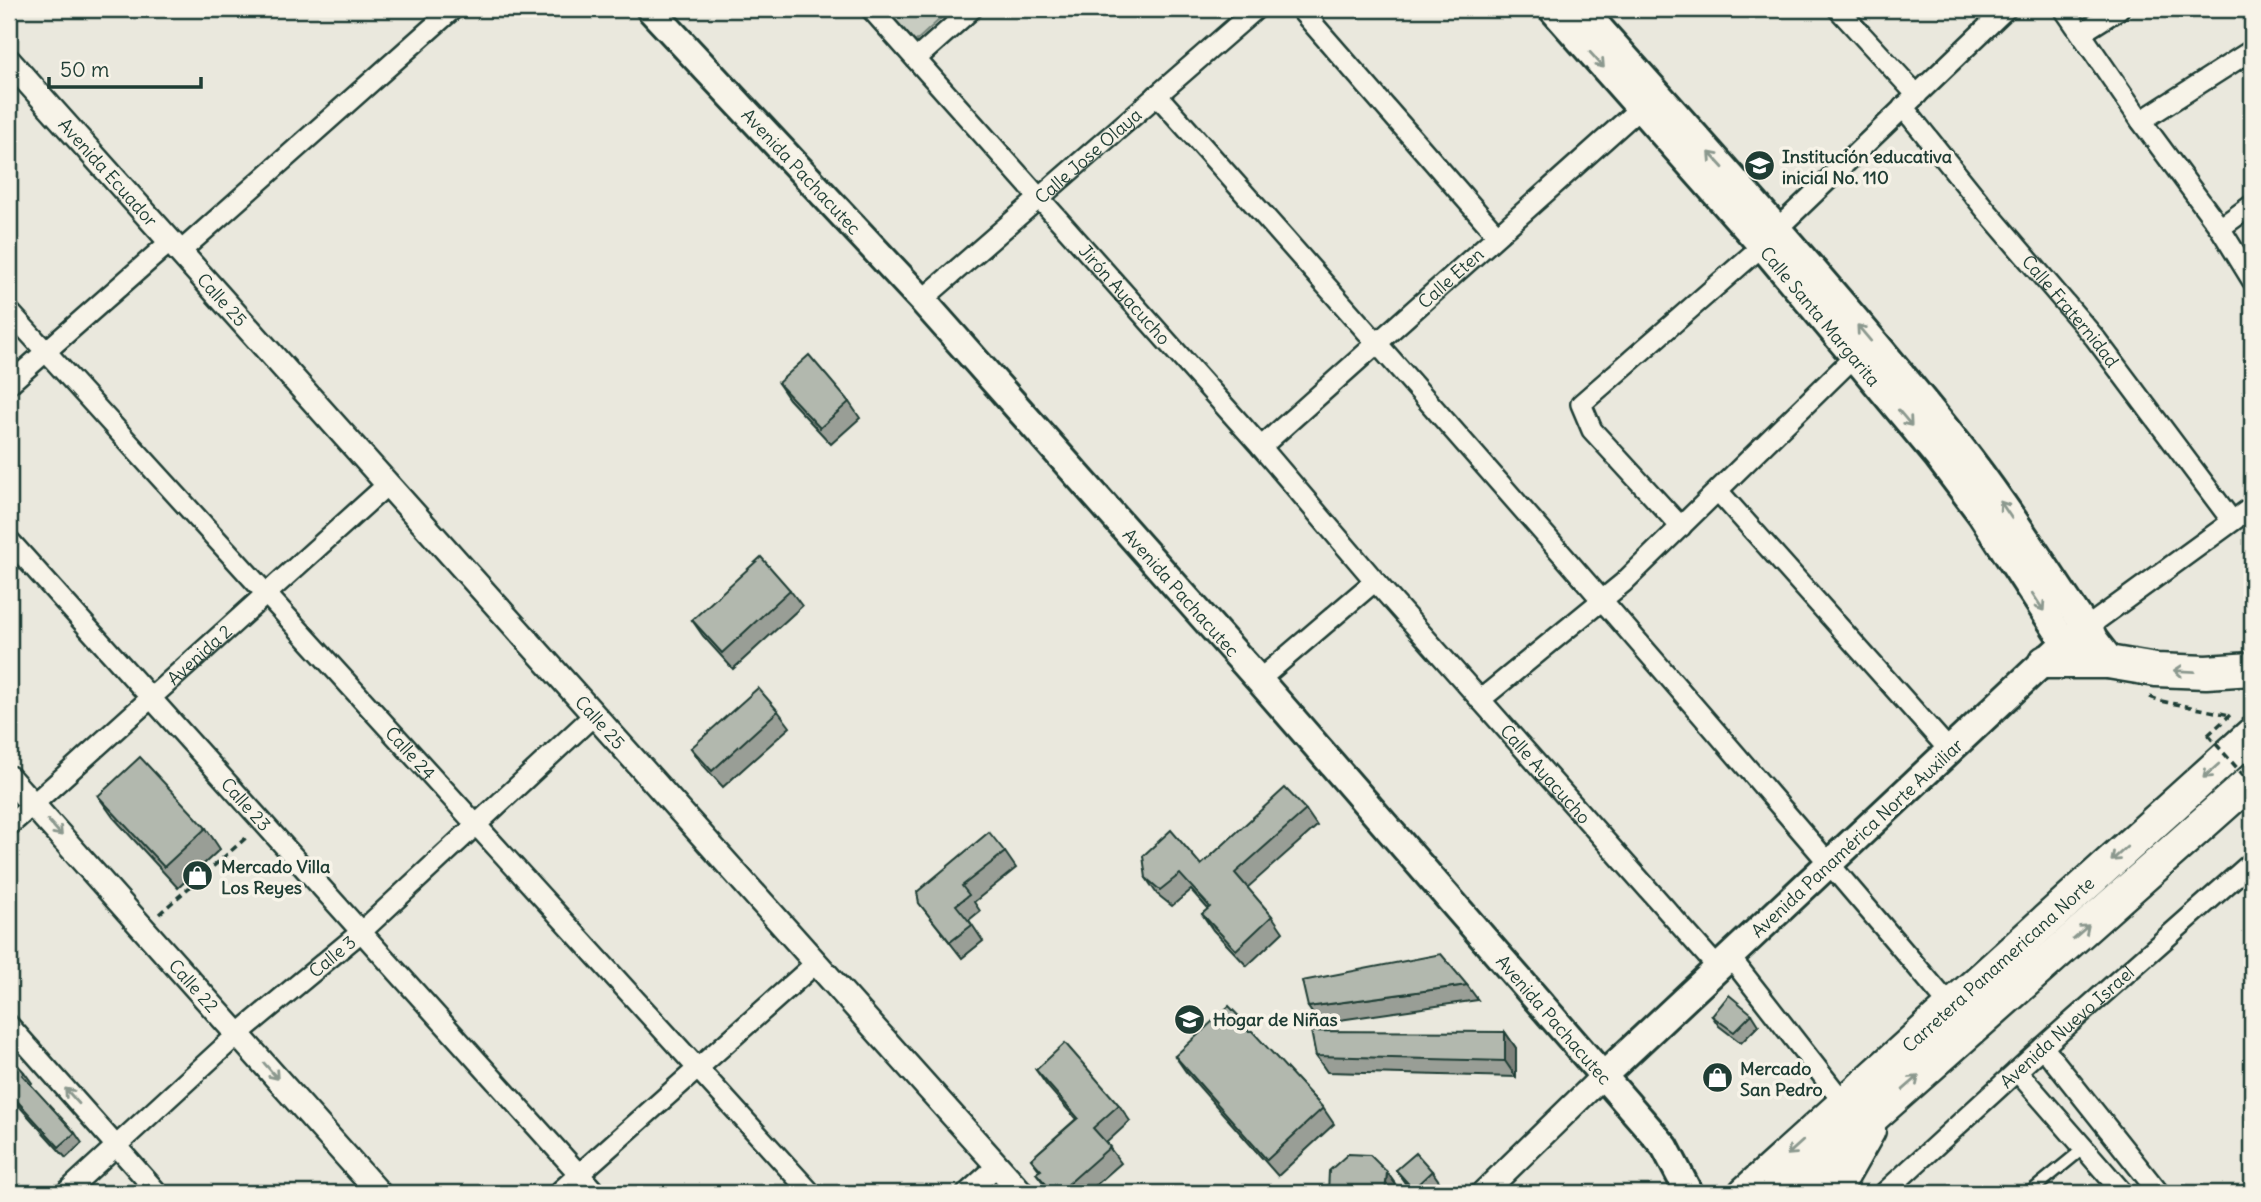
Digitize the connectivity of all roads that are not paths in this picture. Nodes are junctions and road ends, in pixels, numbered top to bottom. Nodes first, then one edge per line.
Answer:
1 (453, 9) edge
2 (650, 9) edge
3 (871, 9) edge
4 (972, 9) edge
5 (1256, 9) edge
6 (1300, 9) edge
7 (1552, 9) edge
8 (1582, 9) edge
9 (1838, 9) edge
10 (2006, 9) edge
11 (2064, 9) edge
12 (2119, 9) edge
13 (2081, 33) junction
14 (2252, 50) edge
15 (916, 59) junction
16 (9, 61) edge
17 (1157, 95) junction
18 (1910, 101) junction
19 (1640, 108) junction
20 (2141, 121) junction
21 (1039, 198) junction
22 (2252, 205) edge
23 (2220, 228) junction
24 (1497, 234) junction
25 (1770, 237) junction
26 (175, 247) junction
27 (2252, 280) edge
28 (922, 300) junction
29 (9, 311) edge
30 (1378, 342) junction
31 (46, 352) junction
32 (1854, 357) junction
33 (9, 384) edge
34 (1261, 447) junction
35 (388, 484) junction
36 (1717, 491) junction
37 (2252, 508) edge
38 (2232, 521) junction
39 (1681, 527) junction
40 (9, 540) edge
41 (1375, 581) junction
42 (266, 594) junction
43 (1602, 600) junction
44 (2065, 644) junction
45 (2108, 662) junction
46 (2252, 669) edge
47 (1259, 680) junction
48 (151, 698) junction
49 (1480, 700) junction
50 (594, 715) junction
51 (2241, 724) edge
52 (1950, 751) junction
53 (9, 778) edge
54 (2252, 782) edge
55 (33, 804) junction
56 (476, 824) junction
57 (9, 826) edge
58 (2252, 862) edge
59 (1829, 863) junction
60 (361, 932) junction
61 (1724, 962) junction
62 (816, 963) junction
63 (1951, 1007) junction
64 (9, 1024) edge
65 (238, 1034) junction
66 (2043, 1047) junction
67 (698, 1068) junction
68 (2017, 1071) junction
69 (1604, 1075) junction
70 (1844, 1103) junction
71 (1879, 1111) junction
72 (117, 1147) junction
73 (2084, 1149) junction
74 (997, 1166) junction
75 (579, 1174) junction
76 (1891, 1191) edge
77 (65, 1193) edge
78 (158, 1193) edge
79 (379, 1193) edge
80 (558, 1193) edge
81 (596, 1193) edge
82 (811, 1193) edge
83 (967, 1193) edge
84 (1022, 1193) edge
85 (1483, 1193) edge
86 (1689, 1193) edge
87 (1745, 1193) edge
88 (1787, 1193) edge
89 (1833, 1193) edge
90 (2029, 1193) edge
91 (2123, 1193) edge
92 (2159, 1193) edge

1 - 26 street
2 - 28 main road, Avenida Pachacutec
3 - 15 street, Jirón Ayacucho
4 - 15 street
5 - 17 street, Calle Jose Olaya
6 - 24 street
7 -> 19 main road, Calle Santa Margarita
25 -> 8 main road, Calle Santa Margarita
9 - 18 street, Calle Fraternidad
10 - 18 street
11 - 13 street
12 - 13 street
13 - 20 street
14 - 20 street
15 - 21 street, Jirón Ayacucho
16 - 26 street, Avenida Ecuador
17 - 21 street, Calle Jose Olaya
17 - 30 street
18 - 25 street
18 - 38 street, Calle Fraternidad
19 - 24 street, Calle Eten
19 - 25 main road, Calle Santa Margarita
20 - 23 street
21 - 28 street, Calle Jose Olaya
21 - 34 street, Jirón Ayacucho
22 - 23 street
23 - 27 street
24 - 30 street, Calle Eten
25 - 32 main road, Calle Santa Margarita
25 - 39 street
44 -> 25 main road, Calle Santa Margarita
26 - 31 street
26 - 35 street, Calle 25
28 - 47 main road, Avenida Pachacutec
29 - 31 street, Calle 24
30 - 34 street, Calle Eten
30 - 43 street
31 - 33 street
31 - 42 street, Calle 24
32 - 36 street
32 -> 44 main road, Calle Santa Margarita
34 - 41 street, Jirón Ayacucho
35 - 42 street, Avenida 2
35 - 50 street, Calle 25
36 - 39 street
36 - 52 street
37 - 38 street, Avenida Panamérica Norte Auxiliar
38 - 44 street, Avenida Panamérica Norte Auxiliar
39 - 43 street
40 - 48 street, Calle 23
41 - 47 street
41 - 49 street, Calle Ayacucho
42 - 48 street, Avenida 2
42 - 56 street, Calle 24
43 - 49 street
43 - 59 street
44 - 45 highway
44 - 45 highway
44 - 52 main road, Avenida Panamérica Norte Auxiliar
46 -> 45 highway
47 - 69 main road, Avenida Pachacutec
48 - 55 street, Avenida 2
48 - 60 street, Calle 23
49 - 61 street, Calle Ayacucho
50 - 56 street, Calle 3
50 - 62 street, Calle 25
51 -> 63 highway, Carretera Panamericana Norte
52 - 59 main road, Avenida Panamérica Norte Auxiliar
53 - 55 street, Calle 22
71 -> 54 highway, Carretera Panamericana Norte
55 - 57 street, Avenida 2
55 -> 65 street, Calle 22
56 - 60 street, Calle 3
56 - 67 street, Calle 24
58 - 66 street, Avenida Nuevo Israel
59 - 61 main road, Avenida Panamérica Norte Auxiliar
59 - 63 street
60 - 65 street, Calle 3
60 - 75 street, Calle 23
61 - 69 main road, Avenida Panamérica Norte Auxiliar
61 - 70 street, Calle Ayacucho
62 - 67 street
62 - 74 street, Calle 25
63 - 70 highway, Carretera Panamericana Norte
72 -> 64 street
65 - 72 street, Calle 3
65 -> 79 street, Calle 22
66 - 68 street, Avenida Nuevo Israel
66 - 92 street
67 - 75 street
67 - 82 street, Calle 24
68 - 73 street
68 - 76 street, Avenida Nuevo Israel
69 - 85 street, Avenida Panamérica Norte Auxiliar
69 - 86 main road, Avenida Pachacutec
70 -> 87 highway, Carretera Panamericana Norte
71 - 88 highway, Carretera Panamericana Norte
71 - 89 highway
72 - 77 street, Calle 3
72 - 78 street
73 - 90 lane
73 - 91 street
74 - 83 street
74 - 84 street, Calle 25
75 - 80 street
75 - 81 street, Calle 23

